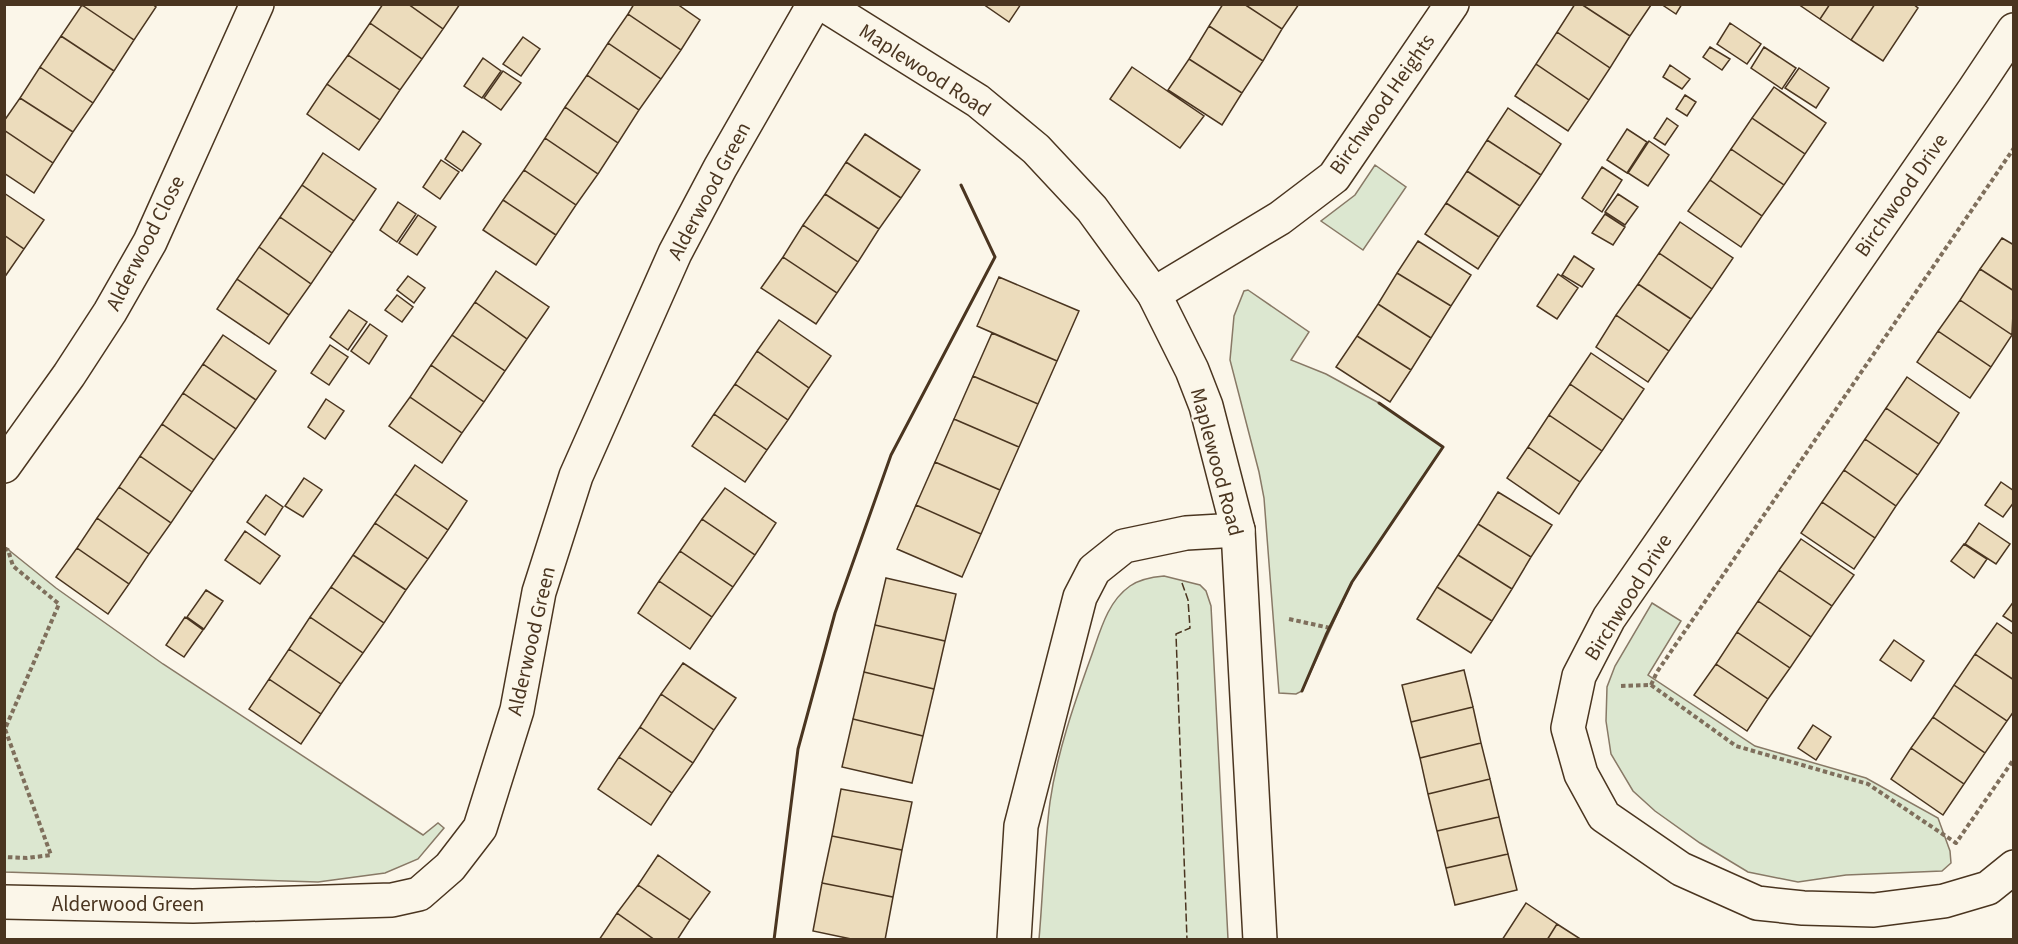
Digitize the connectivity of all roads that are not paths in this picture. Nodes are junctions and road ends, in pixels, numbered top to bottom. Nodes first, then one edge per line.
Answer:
1 (257, 4) edge
2 (813, 4) edge
3 (823, 4) edge
4 (1452, 4) edge
5 (2013, 30) edge
6 (1154, 294) junction
7 (4, 465) edge
8 (1238, 530) junction
9 (2013, 867) edge
10 (4, 902) edge
11 (1014, 939) edge
12 (1260, 939) edge

1 - 7 street, Alderwood Close
2 - 10 street, Alderwood Green
3 - 6 street, Maplewood Road
4 - 6 street, Birchwood Heights
5 - 9 street, Birchwood Drive
6 - 8 street, Maplewood Road
8 - 11 street
8 - 12 street, Maplewood Road

